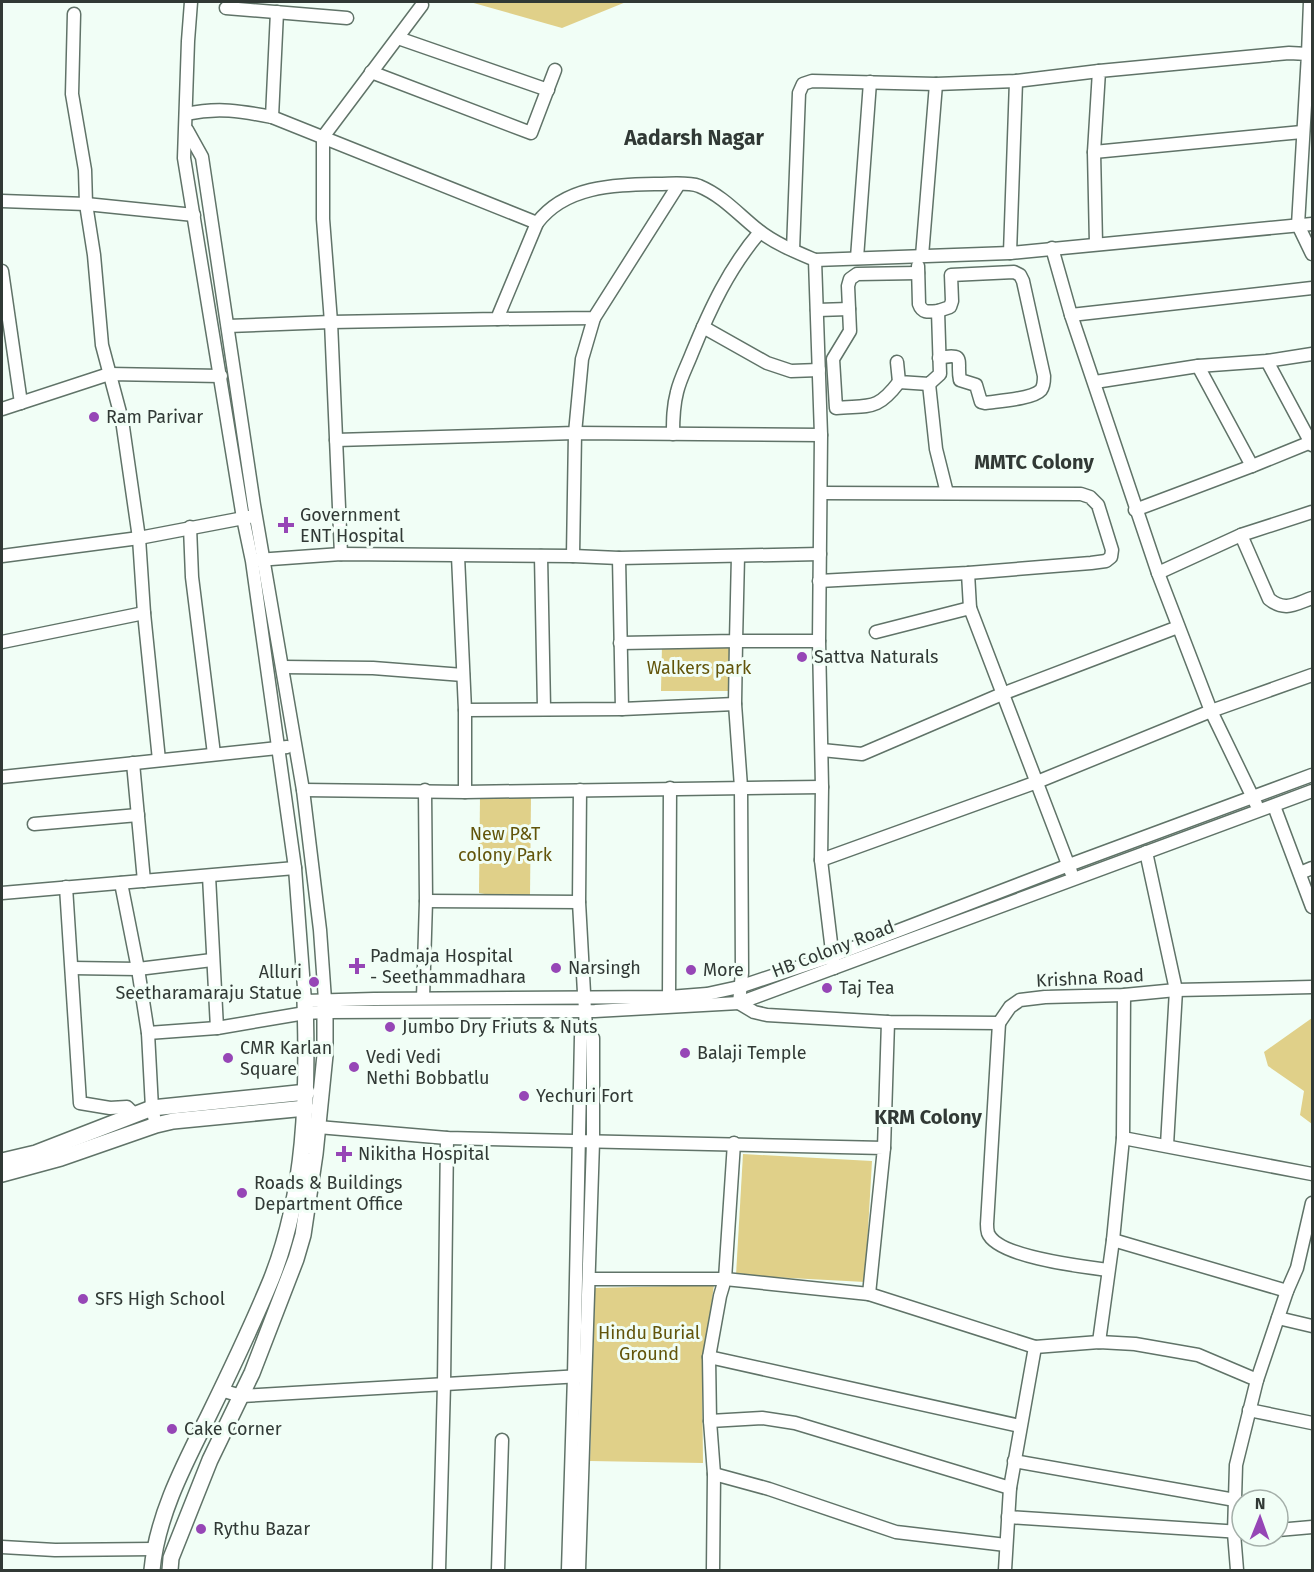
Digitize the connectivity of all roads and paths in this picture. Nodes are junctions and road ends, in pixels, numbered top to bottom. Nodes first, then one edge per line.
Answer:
1 (191, 2) edge
2 (1310, 2) edge
3 (422, 4) dead end
4 (226, 8) dead end
5 (277, 12) junction
6 (74, 14) dead end
7 (347, 18) dead end
8 (398, 38) junction
9 (1308, 54) junction
10 (555, 70) dead end
11 (1099, 71) junction
12 (371, 72) junction
13 (1016, 81) junction
14 (870, 82) junction
15 (936, 84) junction
16 (548, 90) junction
17 (186, 114) junction
18 (272, 117) junction
19 (187, 129) junction
20 (1302, 132) junction
21 (323, 137) junction
22 (1094, 152) junction
23 (679, 184) junction
24 (2, 201) edge
25 (86, 204) junction
26 (194, 215) junction
27 (537, 223) junction
28 (1312, 224) edge
29 (1298, 225) junction
30 (760, 232) junction
31 (1096, 244) junction
32 (1052, 248) junction
33 (793, 250) junction
34 (1010, 253) junction
35 (1312, 254) edge
36 (950, 255) junction
37 (920, 256) junction
38 (857, 258) junction
39 (815, 260) junction
40 (2, 271) edge
41 (918, 273) junction
42 (951, 275) junction
43 (1312, 288) edge
44 (849, 309) junction
45 (817, 310) junction
46 (938, 311) junction
47 (1071, 315) junction
48 (594, 318) junction
49 (497, 319) junction
50 (331, 322) junction
51 (228, 326) junction
52 (703, 327) junction
53 (1312, 354) edge
54 (939, 358) junction
55 (1267, 361) junction
56 (897, 362) dead end
57 (1198, 366) junction
58 (819, 370) junction
59 (110, 374) junction
60 (220, 376) junction
61 (899, 382) junction
62 (1095, 382) junction
63 (930, 384) junction
64 (21, 403) junction
65 (820, 408) junction
66 (836, 408) junction
67 (2, 409) edge
68 (575, 433) junction
69 (673, 434) junction
70 (821, 435) junction
71 (336, 440) junction
72 (1312, 444) edge
73 (1252, 466) junction
74 (821, 492) junction
75 (947, 493) junction
76 (1135, 510) junction
77 (1312, 512) edge
78 (256, 516) junction
79 (243, 518) junction
80 (190, 527) junction
81 (1241, 535) junction
82 (139, 538) junction
83 (341, 554) junction
84 (820, 554) junction
85 (2, 556) edge
86 (458, 556) junction
87 (541, 556) junction
88 (573, 556) junction
89 (738, 556) junction
90 (619, 558) junction
91 (258, 560) junction
92 (968, 573) junction
93 (1158, 573) junction
94 (819, 581) junction
95 (1312, 598) edge
96 (970, 608) junction
97 (144, 613) junction
98 (1178, 627) junction
99 (876, 633) dead end
100 (736, 641) junction
101 (819, 641) junction
102 (2, 642) edge
103 (620, 643) junction
104 (283, 668) junction
105 (463, 675) junction
106 (1312, 675) edge
107 (1002, 694) junction
108 (735, 704) junction
109 (544, 708) junction
110 (622, 709) junction
111 (465, 710) junction
112 (1211, 711) junction
113 (296, 746) junction
114 (279, 748) junction
115 (822, 750) junction
116 (214, 754) junction
117 (159, 760) junction
118 (133, 763) junction
119 (1312, 775) edge
120 (2, 777) edge
121 (1037, 782) junction
122 (741, 787) junction
123 (822, 787) junction
124 (670, 788) junction
125 (303, 790) junction
126 (425, 790) junction
127 (580, 790) junction
128 (1312, 790) edge
129 (465, 792) junction
130 (1253, 798) junction
131 (1274, 806) junction
132 (1260, 811) junction
133 (138, 814) junction
134 (34, 824) dead end
135 (1146, 852) junction
136 (821, 860) junction
137 (1069, 865) junction
138 (295, 868) junction
139 (1312, 868) edge
140 (1300, 873) junction
141 (209, 876) junction
142 (1074, 878) junction
143 (144, 881) junction
144 (121, 883) junction
145 (66, 887) junction
146 (2, 893) edge
147 (426, 902) junction
148 (579, 902) junction
149 (1312, 907) edge
150 (212, 960) junction
151 (833, 962) junction
152 (72, 968) junction
153 (138, 969) junction
154 (739, 987) junction
155 (1312, 987) edge
156 (1176, 990) junction
157 (1125, 995) junction
158 (585, 996) junction
159 (669, 997) junction
160 (423, 998) junction
161 (739, 1003) junction
162 (325, 1006) junction
163 (305, 1007) junction
164 (586, 1011) junction
165 (888, 1022) junction
166 (999, 1023) junction
167 (217, 1028) junction
168 (586, 1029) junction
169 (148, 1034) junction
170 (307, 1092) junction
171 (152, 1108) junction
172 (306, 1108) junction
173 (135, 1115) junction
174 (156, 1125) junction
175 (318, 1127) junction
176 (447, 1138) junction
177 (1123, 1138) junction
178 (579, 1142) junction
179 (593, 1142) junction
180 (734, 1143) junction
181 (1167, 1145) junction
182 (884, 1148) junction
183 (2, 1161) edge
184 (2, 1174) edge
185 (1312, 1174) edge
186 (1312, 1203) edge
187 (1113, 1240) junction
188 (1108, 1270) junction
189 (589, 1279) junction
190 (725, 1280) junction
191 (1287, 1291) junction
192 (868, 1294) junction
193 (1278, 1318) junction
194 (1312, 1326) edge
195 (1099, 1342) junction
196 (1035, 1347) junction
197 (710, 1357) junction
198 (580, 1376) junction
199 (1257, 1380) junction
200 (444, 1384) junction
201 (221, 1390) junction
202 (241, 1396) junction
203 (1249, 1410) junction
204 (710, 1421) junction
205 (1312, 1423) edge
206 (1020, 1426) junction
207 (502, 1440) dead end
208 (1014, 1461) junction
209 (714, 1474) junction
210 (1010, 1488) junction
211 (1236, 1488) edge
212 (1230, 1499) edge
213 (1008, 1517) junction
214 (1312, 1527) edge
215 (1290, 1529) edge
216 (1230, 1532) edge
217 (1006, 1545) junction
218 (2, 1547) edge
219 (1238, 1548) edge
220 (154, 1550) junction
221 (152, 1570) edge
222 (170, 1570) edge
223 (439, 1570) edge
224 (498, 1570) edge
225 (568, 1570) edge
226 (579, 1570) edge
227 (714, 1570) edge
228 (1005, 1570) edge
229 (1237, 1570) edge

1 - 17 street
2 - 9 street
3 - 8 street
4 - 5 street
5 - 7 street
5 - 18 street
6 - 25 street
8 - 12 street
8 - 16 street
9 - 11 street
9 - 20 street
10 - 16 street
11 - 13 street
11 - 22 street
12 - 16 street
12 - 21 street
13 - 15 street
13 - 34 street
14 - 15 street
14 - 33 street
14 - 38 street
15 - 37 street
17 - 18 street
17 - 19 street
18 - 21 street
19 - 26 street
19 - 51 street
20 - 22 street
20 - 29 street
21 - 27 street
21 - 50 street
22 - 31 street
23 - 27 street
23 - 30 street
23 - 48 street
24 - 25 street
25 - 26 street
25 - 59 street
26 - 60 street
27 - 49 street
28 - 29 street
29 - 31 street
29 - 35 street
30 - 33 street
30 - 52 street
31 - 32 street
32 - 34 street
32 - 47 street
33 - 39 street
34 - 36 street
36 - 37 street
36 - 42 street
37 - 38 street
37 - 41 street
38 - 39 street
39 - 45 street
40 - 64 street
41 - 44 street
41 - 46 street
42 - 46 street
42 - 54 street
43 - 47 street
44 - 45 street
44 - 66 street
45 - 58 street
46 - 54 street
47 - 62 street
48 - 49 street
48 - 68 street
49 - 50 street
50 - 51 street
50 - 71 street
51 - 78 street
52 - 58 street
52 - 69 street
53 - 55 street
54 - 63 street
55 - 57 street
55 - 72 street
56 - 61 street
57 - 62 street
57 - 73 street
58 - 65 street
59 - 60 street
59 - 64 street
59 - 82 street
60 - 79 street
61 - 63 street
61 - 66 street
62 - 76 street
63 - 75 street
64 - 67 street
65 - 66 street
65 - 70 street
68 - 69 street
68 - 71 street
68 - 88 street
69 - 70 street
70 - 74 street
71 - 83 street
72 - 73 street
73 - 76 street
74 - 75 street
74 - 84 street
75 - 92 street
76 - 93 street
77 - 81 street
78 - 79 street
78 - 91 street
79 - 80 street
79 - 91 street
80 - 82 street
80 - 116 street
81 - 93 street
81 - 95 street
82 - 85 street
82 - 97 street
83 - 86 street
83 - 91 street
84 - 89 street
84 - 94 street
86 - 87 street
86 - 105 street
87 - 88 street
87 - 109 street
88 - 90 street
89 - 90 street
89 - 100 street
90 - 103 street
91 - 104 street
91 - 114 street
92 - 94 street
92 - 96 street
93 - 98 street
94 - 101 street
96 - 99 street
96 - 107 street
97 - 102 street
97 - 117 street
98 - 107 street
98 - 112 street
100 - 101 street
100 - 103 street
100 - 108 street
101 - 115 street
103 - 110 street
104 - 105 street
104 - 113 street
105 - 111 street
106 - 112 street
107 - 115 street
107 - 121 street
108 - 110 street
108 - 122 street
109 - 110 street
109 - 111 street
111 - 129 street
112 - 121 street
112 - 130 street
113 - 114 street
113 - 125 street
114 - 116 street
114 - 138 street
115 - 123 street
116 - 117 street
117 - 118 street
118 - 120 street
118 - 133 street
119 - 130 street
121 - 136 street
121 - 137 street
122 - 123 street
122 - 124 street
122 - 154 street
123 - 136 street
124 - 127 street
124 - 159 street
125 - 126 street
125 - 162 street
126 - 129 street
126 - 147 street
127 - 129 street
127 - 148 street
128 - 131 street, HB Colony Road
130 - 132 street
130 - 137 street
131 - 132 street, HB Colony Road
131 - 140 street
132 - 135 street, HB Colony Road
133 - 134 street
133 - 143 street
135 - 142 street, HB Colony Road
135 - 156 street
136 - 151 street
137 - 142 street
137 - 151 street
138 - 141 street
138 - 163 street
139 - 140 street
140 - 149 street
141 - 143 street
141 - 150 street
142 - 151 street, HB Colony Road
143 - 144 street
144 - 145 street
144 - 153 street
145 - 146 street
145 - 152 street
147 - 148 street
147 - 160 street
148 - 158 street
150 - 153 street
150 - 167 street
151 - 154 street
151 - 161 street, HB Colony Road
152 - 153 street
152 - 173 street
153 - 169 street
154 - 159 street
154 - 161 street
155 - 156 street, Krishna Road
156 - 157 street, Krishna Road
156 - 181 street
157 - 166 street, Krishna Road
157 - 177 street
158 - 159 street
158 - 160 street
158 - 164 street
160 - 162 street
161 - 164 street, HB Colony Road
161 - 165 street
162 - 163 street, HB Colony Road
162 - 164 street, HB Colony Road
162 - 175 main road
163 - 167 street, HB Colony Road
163 - 170 main road
164 - 168 street
165 - 166 street
165 - 182 street
166 - 188 street
167 - 169 street, HB Colony Road
168 - 178 street
168 - 179 street
169 - 171 street
170 - 171 main road
170 - 172 main road
171 - 173 main road
171 - 174 street
172 - 174 main road
172 - 201 main road
173 - 183 main road
174 - 184 main road
175 - 176 street
175 - 202 main road
176 - 178 street
176 - 200 street
177 - 181 street
177 - 187 street
178 - 179 street
178 - 198 street
179 - 180 street
179 - 189 street
180 - 182 street
180 - 190 street
181 - 185 street
182 - 192 street
186 - 191 street
187 - 188 street
187 - 191 street
188 - 195 street
189 - 190 street
189 - 198 street
190 - 192 street
190 - 197 street
191 - 193 street
192 - 196 street
193 - 194 street
193 - 199 street
195 - 196 street
195 - 199 street
196 - 206 street
197 - 204 street
197 - 206 street
198 - 200 street
198 - 225 street
198 - 226 street
199 - 203 street
200 - 202 street
200 - 223 street
201 - 202 street
201 - 220 main road
202 - 222 main road
203 - 205 street
203 - 211 street
204 - 209 street
204 - 210 street
206 - 208 street
207 - 224 street
208 - 210 street
208 - 212 street
209 - 217 street
209 - 227 street
210 - 213 street
213 - 216 street
213 - 217 street
214 - 215 street
217 - 228 street
218 - 220 street
219 - 229 street
220 - 221 main road

